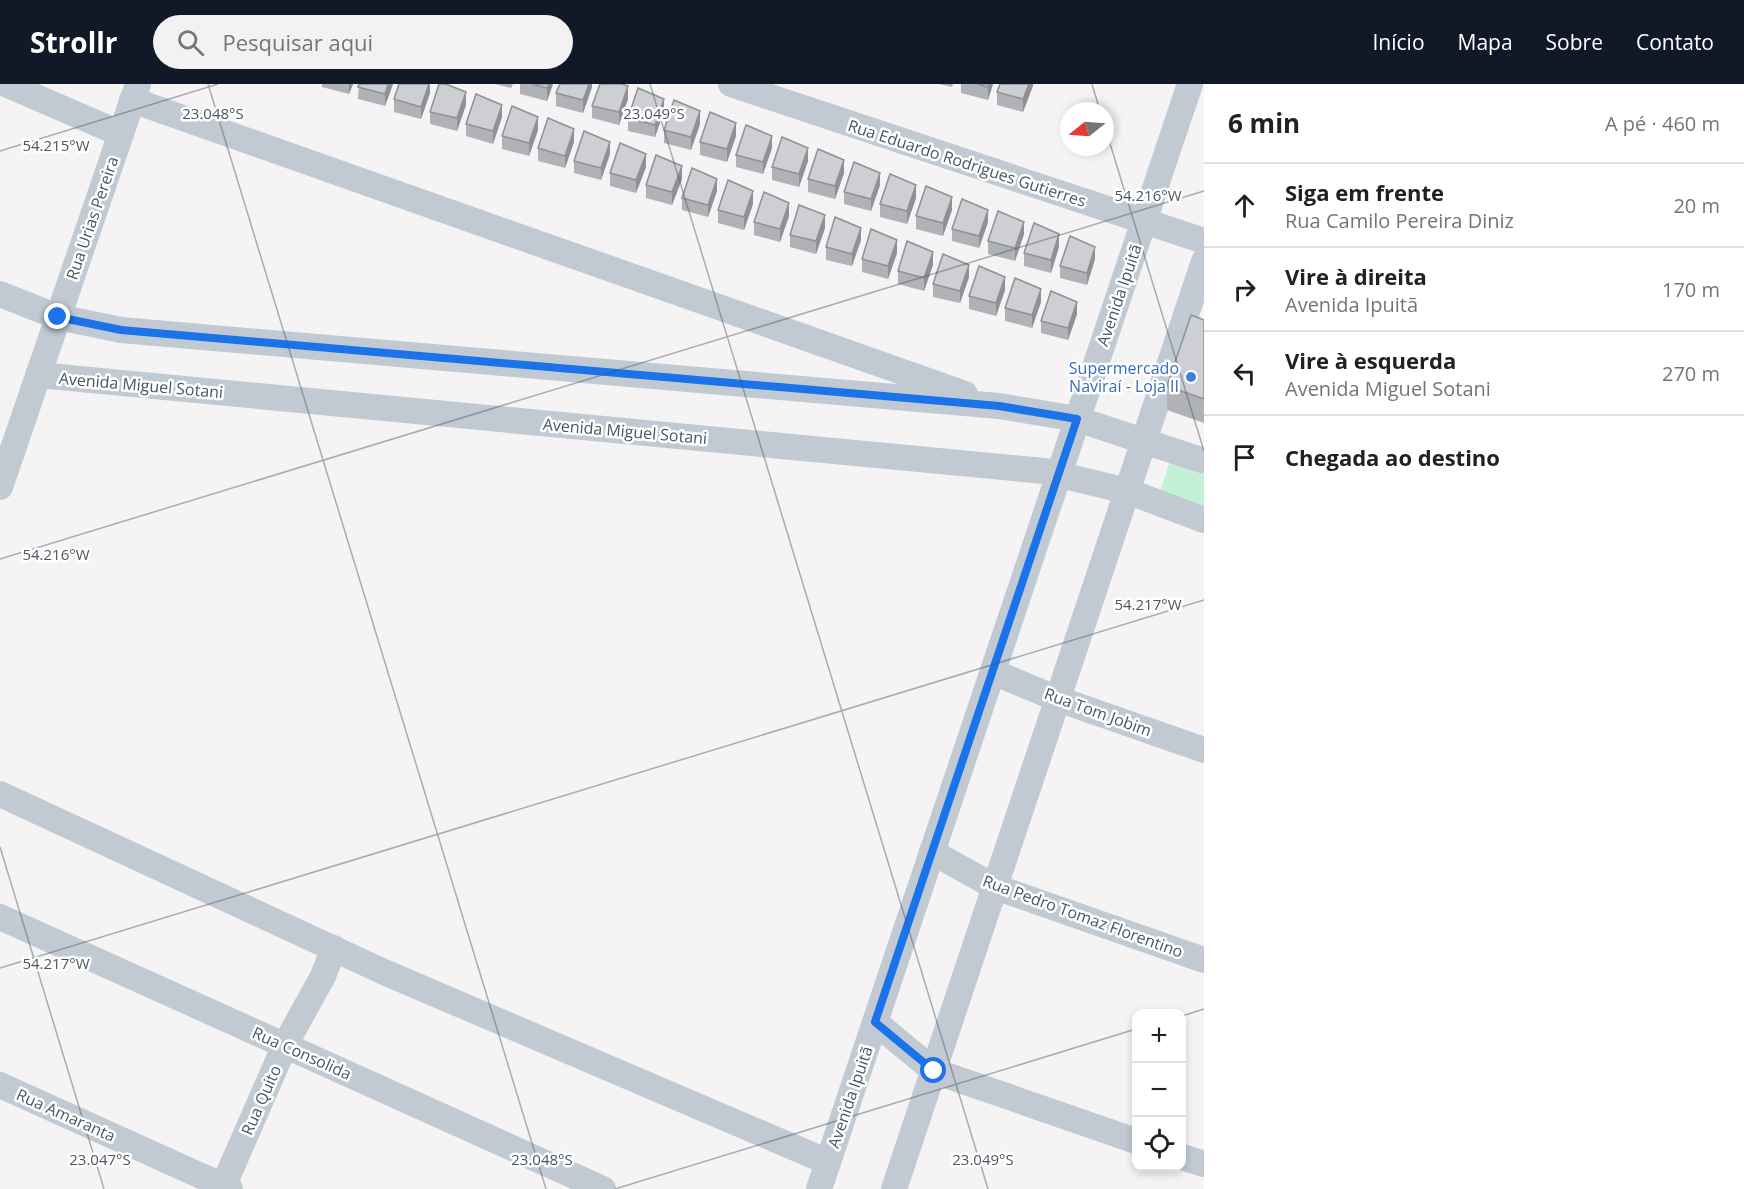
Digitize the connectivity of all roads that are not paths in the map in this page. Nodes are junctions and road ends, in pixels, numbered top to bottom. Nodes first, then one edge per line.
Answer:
1 (6, 84) edge
2 (731, 84) edge
3 (1190, 84) edge
4 (135, 92) edge
5 (121, 134) junction
6 (1144, 222) junction
7 (1204, 241) edge
8 (1204, 261) edge
9 (0, 294) edge
10 (58, 317) junction
11 (38, 375) junction
12 (999, 406) junction
13 (1077, 419) junction
14 (1144, 441) junction
15 (1204, 461) edge
16 (1059, 474) junction
17 (0, 487) edge
18 (1127, 492) junction
19 (1204, 519) edge
20 (993, 672) junction
21 (1058, 699) junction
22 (1204, 750) edge
23 (0, 794) edge
24 (932, 852) junction
25 (995, 887) junction
26 (0, 917) edge
27 (334, 948) junction
28 (1204, 960) edge
29 (875, 1022) junction
30 (285, 1045) junction
31 (934, 1071) junction
32 (0, 1085) edge
33 (1132, 1139) edge
34 (1186, 1158) edge
35 (828, 1162) junction
36 (1204, 1164) edge
37 (225, 1188) edge
38 (603, 1189) edge
39 (819, 1189) edge
40 (894, 1189) edge

1 - 5 street
2 - 6 street, Rua Eduardo Rodrigues Gutierres
3 - 6 street, Avenida Ipuitã
4 - 5 street, Rua Urias Pereira
4 - 12 street
5 - 10 street, Rua Urias Pereira
6 - 7 street, Rua Eduardo Rodrigues Gutierres
6 - 13 street, Avenida Ipuitã
8 - 14 street
9 - 10 street
10 - 11 street, Rua Urias Pereira
10 - 12 street
11 - 16 street, Avenida Miguel Sotani
11 - 17 street, Rua Urias Pereira
12 - 13 street
13 - 14 street
13 - 16 street, Avenida Ipuitã
14 - 15 street
14 - 18 street
16 - 18 street, Avenida Miguel Sotani
16 - 20 street, Avenida Ipuitã
18 - 19 street, Avenida Miguel Sotani
18 - 21 street
20 - 21 street, Rua Tom Jobim
20 - 24 street, Avenida Ipuitã
21 - 22 street, Rua Tom Jobim
21 - 25 street
23 - 27 street
24 - 25 street, Rua Pedro Tomaz Florentino
24 - 29 street, Avenida Ipuitã
25 - 28 street, Rua Pedro Tomaz Florentino
25 - 31 street
26 - 30 street, Rua Consolida
27 - 30 street, Rua Quito
27 - 35 street
29 - 31 street
29 - 35 street, Avenida Ipuitã
30 - 37 street, Rua Quito
30 - 38 street, Rua Consolida
31 - 33 street
31 - 40 street
32 - 37 street, Rua Amaranta
34 - 36 street
35 - 39 street, Avenida Ipuitã

